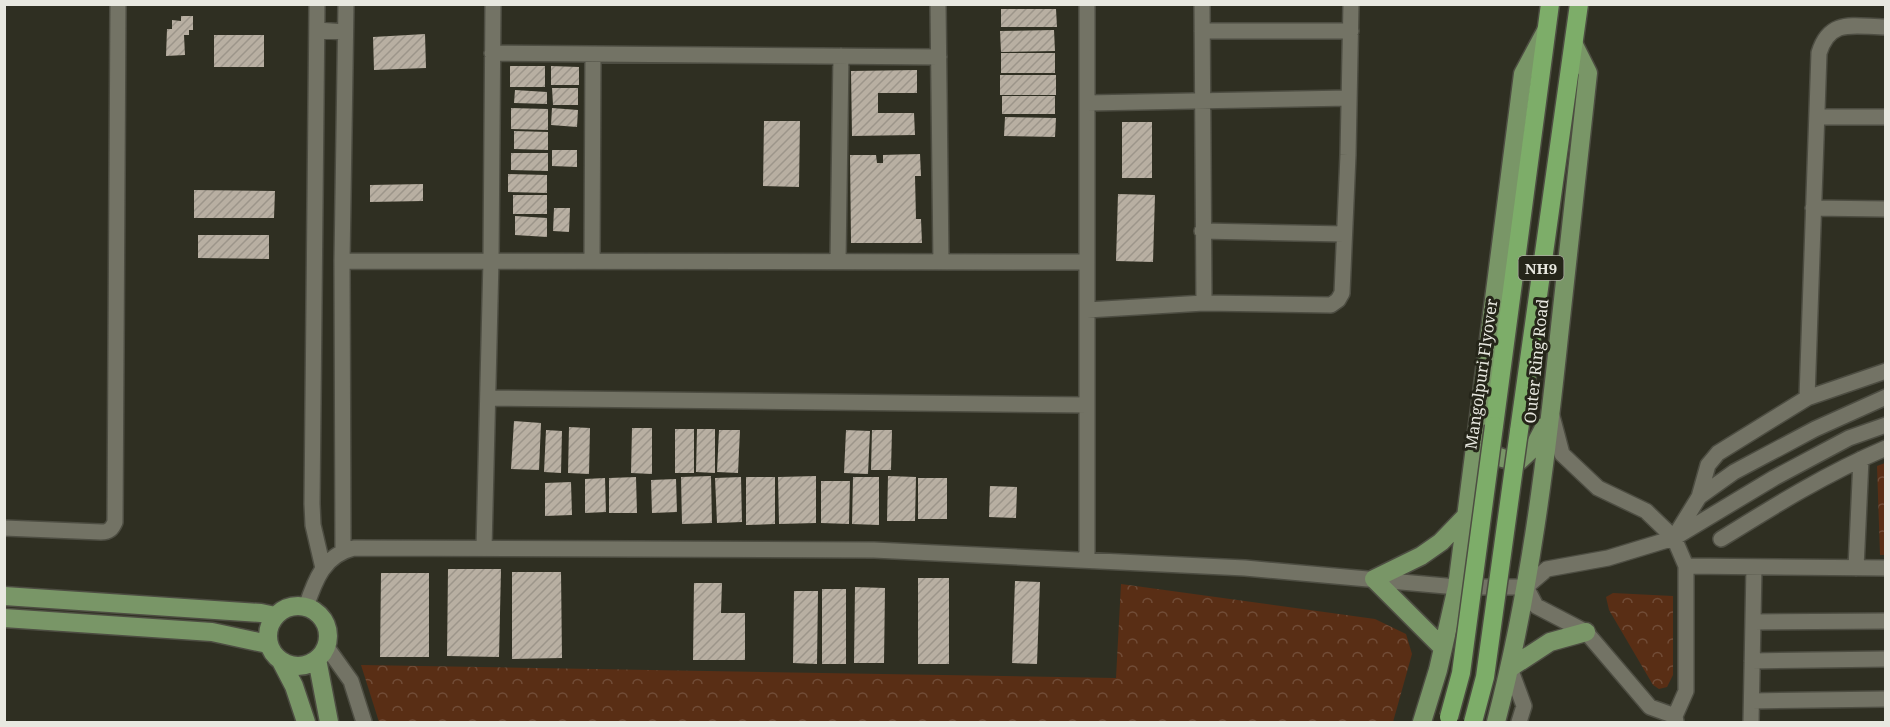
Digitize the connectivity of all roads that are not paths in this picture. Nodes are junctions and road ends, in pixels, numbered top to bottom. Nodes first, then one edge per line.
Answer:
1 (118, 4) edge
2 (317, 4) edge
3 (346, 4) edge
4 (493, 4) edge
5 (938, 4) edge
6 (1087, 4) edge
7 (1202, 4) edge
8 (1351, 4) edge
9 (1550, 4) edge
10 (1579, 4) edge
11 (1886, 27) edge
12 (1547, 29) junction
13 (316, 30) junction
14 (1202, 31) junction
15 (345, 32) junction
16 (1351, 32) junction
17 (1574, 45) junction
18 (492, 53) junction
19 (593, 54) junction
20 (841, 56) junction
21 (939, 57) junction
22 (1349, 98) junction
23 (1202, 100) junction
24 (1087, 103) junction
25 (1817, 117) junction
26 (1886, 117) edge
27 (1813, 208) junction
28 (1886, 209) edge
29 (1202, 231) junction
30 (1344, 234) junction
31 (491, 260) junction
32 (592, 260) junction
33 (342, 261) junction
34 (838, 261) junction
35 (941, 262) junction
36 (1087, 262) junction
37 (1204, 303) junction
38 (1087, 310) junction
39 (1886, 370) edge
40 (1886, 397) edge
41 (488, 398) junction
42 (1807, 398) junction
43 (1087, 405) junction
44 (1551, 411) junction
45 (1886, 425) edge
46 (1477, 430) junction
47 (1886, 448) edge
48 (1861, 459) junction
49 (1699, 497) junction
50 (1466, 516) junction
51 (4, 528) edge
52 (1674, 538) junction
53 (1720, 539) dead end
54 (484, 548) junction
55 (343, 550) junction
56 (1087, 560) junction
57 (1686, 566) junction
58 (1754, 567) junction
59 (323, 568) junction
60 (1856, 568) junction
61 (1886, 568) edge
62 (1374, 579) junction
63 (1457, 587) junction
64 (1526, 587) junction
65 (4, 596) edge
66 (306, 607) junction
67 (275, 616) junction
68 (4, 618) edge
69 (1886, 621) edge
70 (1753, 622) junction
71 (1586, 632) junction
72 (268, 644) junction
73 (1443, 648) junction
74 (321, 653) junction
75 (1886, 659) edge
76 (1752, 661) junction
77 (281, 662) junction
78 (1510, 668) junction
79 (1886, 699) edge
80 (1752, 701) junction
81 (1676, 719) edge
82 (306, 723) edge
83 (329, 723) edge
84 (364, 723) edge
85 (1422, 723) edge
86 (1447, 723) edge
87 (1473, 723) edge
88 (1496, 723) edge
89 (1519, 723) edge
90 (1751, 723) edge

1 - 51 street
2 - 13 street
3 - 15 street
4 - 18 street
5 - 21 street
6 - 24 street
7 - 14 street
8 - 16 street
9 - 12 highway
10 - 17 highway, NH9
11 - 25 street
12 - 46 main road
12 - 86 highway, Mangolpuri Flyover, bridge
13 - 15 street
13 - 59 street
14 - 16 street
14 - 23 street
15 - 33 street
16 - 22 street
17 - 44 main road, Outer Ring Road
17 - 87 highway, NH9, bridge
18 - 19 street
18 - 31 street
19 - 20 street
19 - 32 street
20 - 21 street
20 - 34 street
21 - 35 street
22 - 23 street
22 - 30 street
23 - 24 street
23 - 29 street
24 - 36 street
25 - 26 street
25 - 27 street
27 - 28 street
27 - 42 street
29 - 30 street
29 - 37 street
30 - 37 street
31 - 32 street
31 - 33 street
31 - 41 street
32 - 34 street
33 - 55 street
34 - 35 street
35 - 36 street
36 - 38 street
37 - 38 street
38 - 43 street
39 - 42 street
40 - 49 street
41 - 43 street
41 - 54 street
42 - 49 street
43 - 56 street
44 - 46 main road
44 - 52 street
44 - 64 main road, Outer Ring Road
45 - 52 street
46 - 50 main road
47 - 48 street
48 - 53 street
48 - 60 street
49 - 52 street
50 - 62 main road
50 - 63 main road
52 - 57 street
52 - 64 street
54 - 55 street
54 - 56 street
55 - 59 street
56 - 62 street
57 - 58 street
57 - 81 street
58 - 60 street
58 - 70 street
59 - 66 street
60 - 61 street
62 - 63 street
62 - 73 main road
63 - 64 street
63 - 73 main road
64 - 71 street
64 - 78 main road, Outer Ring Road
65 - 67 main road
66 - 67 main road
66 - 74 main road
67 - 72 main road
68 - 72 main road
69 - 70 street
70 - 76 street
71 - 78 main road
71 - 81 street
72 - 77 main road
73 - 85 main road
74 - 77 main road
74 - 83 main road
74 - 84 street
75 - 76 street
76 - 80 street
77 - 82 main road
78 - 88 main road, Outer Ring Road
78 - 89 street
79 - 80 street
80 - 90 street

